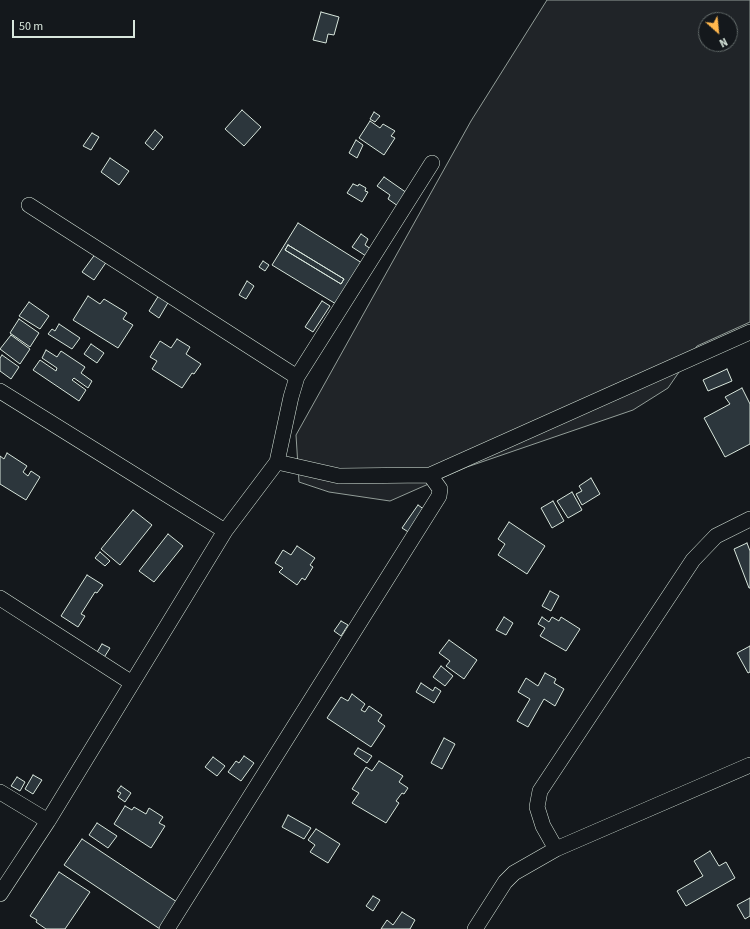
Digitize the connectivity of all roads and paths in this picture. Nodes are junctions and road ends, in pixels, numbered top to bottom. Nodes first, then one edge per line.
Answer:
1 (432, 163) dead end
2 (29, 205) dead end
3 (750, 332) edge
4 (298, 377) junction
5 (0, 391) edge
6 (277, 462) junction
7 (430, 474) junction
8 (750, 519) edge
9 (225, 531) junction
10 (0, 598) edge
11 (132, 683) junction
12 (750, 765) edge
13 (0, 792) edge
14 (48, 821) junction
15 (556, 849) junction
16 (0, 894) edge
17 (167, 929) edge
18 (475, 929) edge

1 - 4 street
2 - 4 street
3 - 7 street
4 - 6 street
5 - 9 street
6 - 7 street
6 - 9 street
7 - 17 street
8 - 15 street
9 - 11 street
10 - 11 street
11 - 14 street
12 - 15 street
13 - 14 street
14 - 16 street
15 - 18 street

